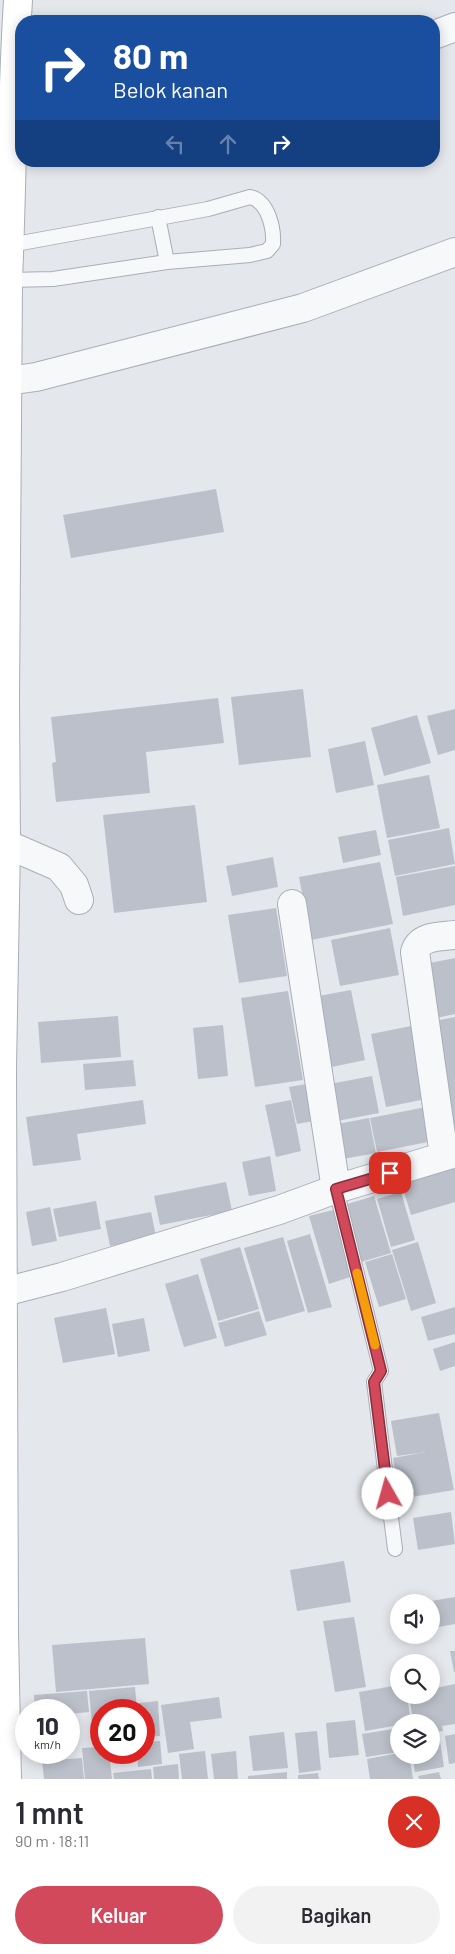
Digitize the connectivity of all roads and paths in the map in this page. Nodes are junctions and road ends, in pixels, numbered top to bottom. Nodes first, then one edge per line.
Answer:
1 (18, 0) edge
2 (16, 15) edge
3 (15, 21) edge
4 (455, 27) edge
5 (440, 33) edge
6 (6, 85) edge
7 (6, 212) edge
8 (158, 217) junction
9 (10, 245) junction
10 (455, 252) edge
11 (167, 262) junction
12 (8, 280) junction
13 (7, 381) junction
14 (3, 536) edge
15 (6, 844) junction
16 (79, 900) dead end
17 (292, 904) dead end
18 (455, 935) edge
19 (449, 1155) edge
20 (336, 1189) junction
21 (4, 1292) junction
22 (395, 1549) dead end
23 (2, 1634) edge
24 (7, 1779) edge

1 - 2 main road
3 - 6 main road
4 - 5 street
6 - 7 main road
7 - 9 main road
8 - 9 lane
8 - 11 lane
8 - 11 lane
9 - 12 main road
10 - 13 street
11 - 12 lane
12 - 13 main road
13 - 14 main road
14 - 15 main road
15 - 16 street
15 - 21 main road
17 - 20 street
18 - 19 street
19 - 20 street
20 - 21 street
20 - 22 lane
21 - 23 main road
23 - 24 main road

